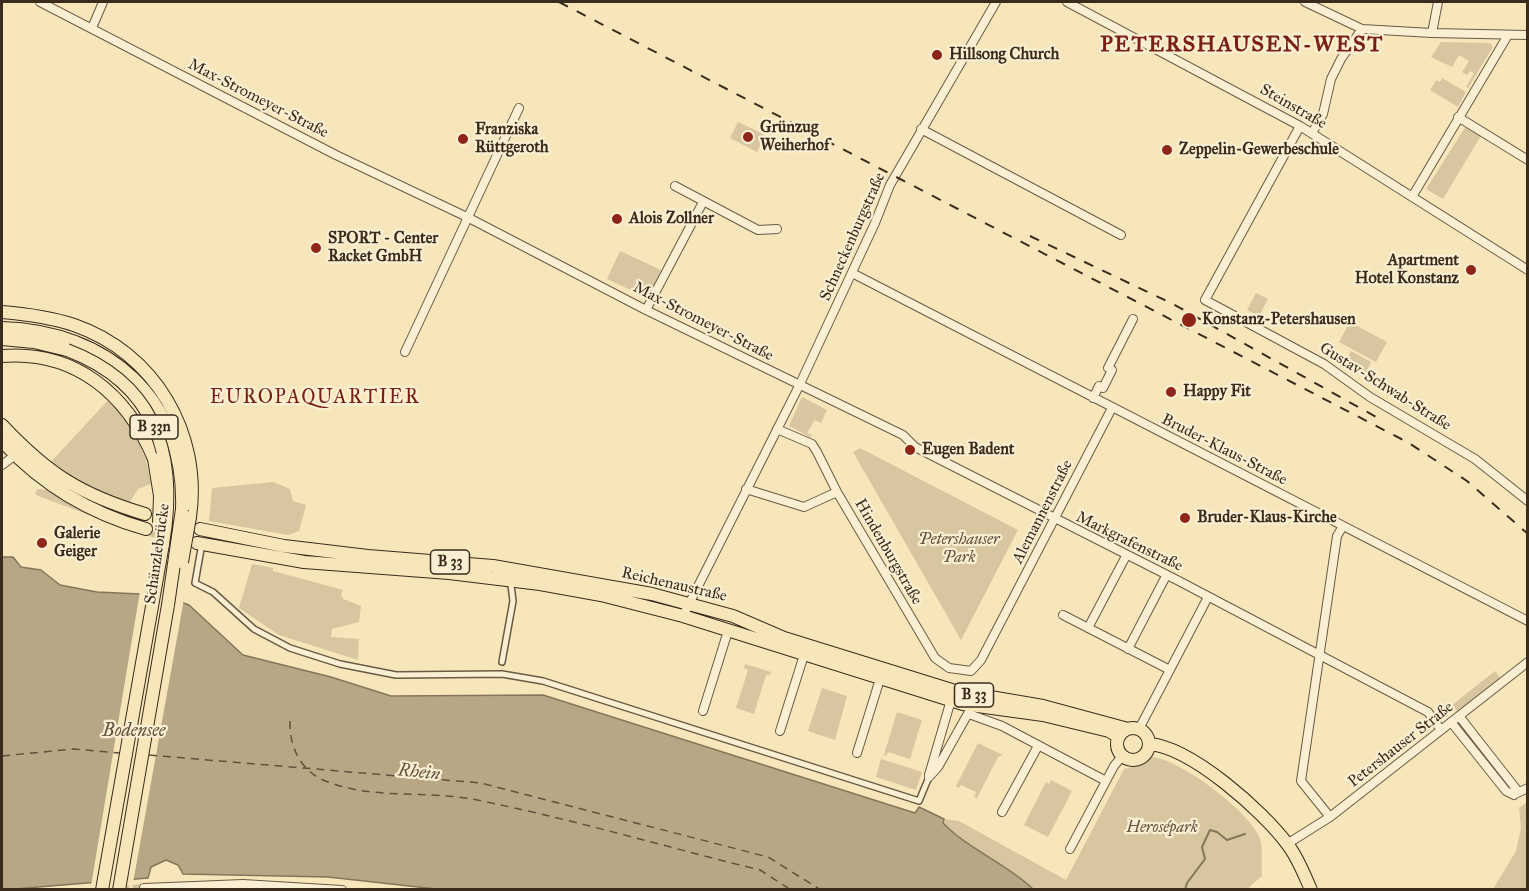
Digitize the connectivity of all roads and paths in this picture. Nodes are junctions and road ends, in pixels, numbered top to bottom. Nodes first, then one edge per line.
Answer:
1 (40, 2) edge
2 (103, 2) edge
3 (996, 2) edge
4 (1067, 2) edge
5 (1305, 2) edge
6 (1438, 2) edge
7 (92, 28) junction
8 (1362, 29) junction
9 (1432, 33) junction
10 (1508, 35) junction
11 (1527, 35) edge
12 (519, 108) dead end
13 (1458, 117) junction
14 (1300, 126) junction
15 (921, 129) junction
16 (1312, 133) junction
17 (1527, 160) edge
18 (675, 186) dead end
19 (1412, 197) junction
20 (704, 202) junction
21 (467, 217) junction
22 (777, 229) dead end
23 (1120, 236) dead end
24 (1527, 270) edge
25 (852, 273) junction
26 (646, 310) junction
27 (2, 312) edge
28 (1133, 319) dead end
29 (2, 328) edge
30 (2, 339) edge
31 (405, 352) dead end
32 (21, 355) junction
33 (2, 356) edge
34 (2, 364) edge
35 (799, 386) junction
36 (1094, 398) junction
37 (1112, 408) junction
38 (2, 425) edge
39 (777, 429) junction
40 (2, 441) edge
41 (19, 452) junction
42 (2, 465) edge
43 (746, 489) junction
44 (837, 492) junction
45 (1527, 501) edge
46 (1054, 519) junction
47 (125, 523) junction
48 (1343, 526) junction
49 (146, 529) tunnel mouth
50 (163, 544) junction
51 (199, 546) junction
52 (1126, 556) junction
53 (1166, 576) junction
54 (511, 585) dead end
55 (1208, 597) junction
56 (690, 603) junction
57 (168, 606) junction
58 (1063, 615) dead end
59 (683, 616) junction
60 (741, 619) junction
61 (1527, 621) edge
62 (1088, 628) junction
63 (728, 631) junction
64 (1128, 649) junction
65 (804, 655) junction
66 (1320, 655) junction
67 (981, 660) joint
68 (502, 662) dead end
69 (1527, 662) edge
70 (1170, 670) junction
71 (880, 679) junction
72 (951, 700) junction
73 (970, 710) junction
74 (703, 711) dead end
75 (1459, 716) junction
76 (1451, 722) junction
77 (943, 729) junction
78 (1441, 730) junction
79 (780, 731) dead end
80 (1128, 732) junction
81 (958, 733) junction
82 (1149, 744) junction
83 (1038, 746) junction
84 (857, 753) dead end
85 (1123, 755) junction
86 (929, 777) junction
87 (1106, 781) junction
88 (1527, 788) edge
89 (1517, 793) junction
90 (1002, 812) dead end
91 (1330, 817) junction
92 (1287, 844) junction
93 (1070, 849) dead end
94 (144, 888) dead end
95 (102, 890) edge
96 (119, 890) edge
97 (342, 890) edge
98 (1311, 890) edge

1 - 7 street, Max-Stromeyer-Straße
2 - 7 street
3 - 15 street, Schneckenburgstraße
4 - 14 street, Steinstraße
5 - 8 street
6 - 9 street
7 - 21 street, Max-Stromeyer-Straße
8 - 9 street
8 - 16 street
9 - 10 street
10 - 11 street
10 - 13 street
12 - 21 street
13 - 17 street
13 - 19 street
14 - 16 street, Steinstraße
14 - 45 street, Gustav-Schwab-Straße
15 - 23 street
15 - 25 street, Schneckenburgstraße
16 - 19 street, Steinstraße
18 - 20 street
19 - 24 street, Steinstraße
20 - 22 street
20 - 26 street
21 - 26 street, Max-Stromeyer-Straße
21 - 31 street
25 - 35 street, Schneckenburgstraße
25 - 36 street, Bruder-Klaus-Straße
26 - 35 street, Max-Stromeyer-Straße
27 - 57 main road, B 33n, bridge
28 - 36 street
29 - 57 main road, Schänzlebrücke / B 33n, bridge
30 - 50 main road, Schänzlebrücke / B 33n, bridge
32 - 33 main road, B 33n
32 - 34 main road
32 - 50 main road, B 33n, bridge
35 - 39 street, Schneckenburgstraße
35 - 46 street, Markgrafenstraße
36 - 37 street, Bruder-Klaus-Straße
37 - 46 street, Alemannenstraße
37 - 48 street, Bruder-Klaus-Straße
38 - 41 main road
39 - 43 street, Schneckenburgstraße
39 - 44 street, Hindenburgstraße
40 - 41 main road
41 - 42 street
41 - 47 main road
41 - 47 main road
43 - 44 street
43 - 56 street, Schneckenburgstraße
44 - 67 street, Hindenburgstraße
46 - 52 street, Markgrafenstraße
46 - 67 street, Alemannenstraße
47 - 49 main road
48 - 61 street, Bruder-Klaus-Straße
48 - 66 street
50 - 95 main road, Schänzlebrücke / B 33n
51 - 56 main road, Reichenaustraße / B 33
51 - 59 main road, Reichenaustraße / B 33
51 - 86 street
52 - 53 street, Markgrafenstraße
52 - 62 street
53 - 55 street, Markgrafenstraße
53 - 64 street
54 - 68 street
55 - 66 street, Markgrafenstraße
55 - 70 street
56 - 59 street, Schneckenburgstraße
56 - 60 main road, Reichenaustraße / B 33
57 - 96 main road, Schänzlebrücke / B 33n
58 - 62 street
59 - 63 main road, Reichenaustraße / B 33
60 - 63 main road
60 - 80 main road, Reichenaustraße / B 33
62 - 64 street
63 - 65 main road, Reichenaustraße / B 33
63 - 74 street
64 - 70 street
65 - 71 main road, Reichenaustraße / B 33
65 - 79 street
66 - 78 street, Markgrafenstraße
66 - 91 street
69 - 75 street, Petershauser Straße
70 - 80 street
71 - 72 main road, Reichenaustraße / B 33
71 - 84 street
72 - 73 main road, Reichenaustraße / B 33
72 - 77 street
73 - 80 main road, Reichenaustraße / B 33
73 - 81 street
73 - 83 street
75 - 76 street, Petershauser Straße
75 - 89 street
76 - 78 street, Petershauser Straße
76 - 89 street
77 - 81 street
77 - 86 street
78 - 91 street, Petershauser Straße
80 - 82 main road
80 - 85 main road
81 - 86 street
82 - 85 main road
82 - 92 main road
83 - 87 street
83 - 90 street
85 - 87 street
87 - 93 street
88 - 89 street
91 - 92 street, Petershauser Straße
92 - 98 main road
94 - 97 street

